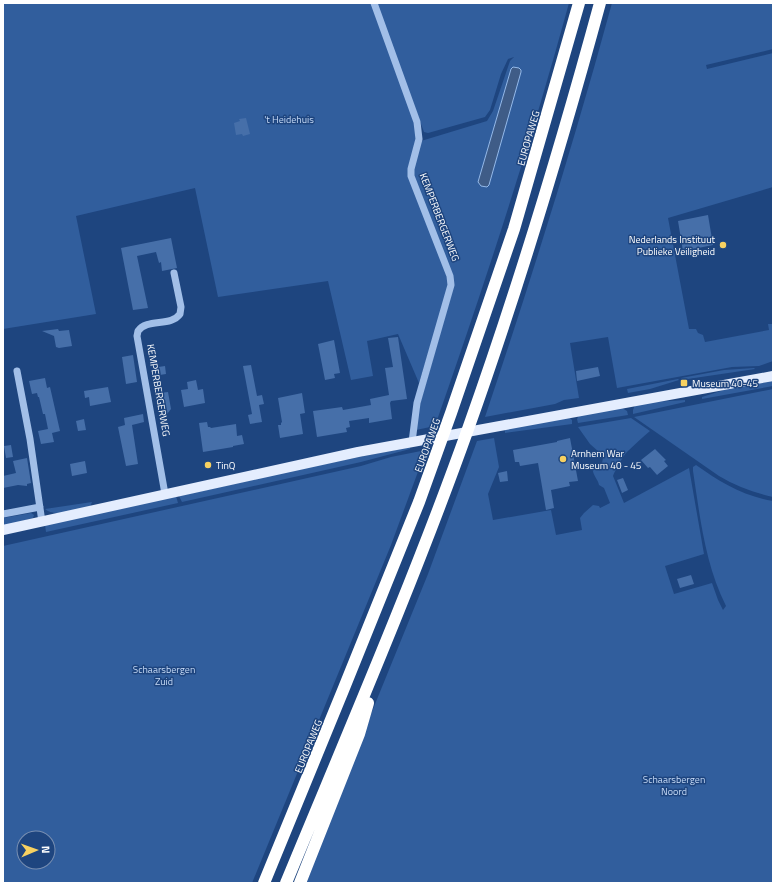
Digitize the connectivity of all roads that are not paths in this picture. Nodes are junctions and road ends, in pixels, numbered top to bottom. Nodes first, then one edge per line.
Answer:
1 (374, 3) edge
2 (579, 3) edge
3 (600, 3) edge
4 (174, 273) dead end
5 (17, 371) dead end
6 (773, 376) edge
7 (412, 442) junction
8 (165, 494) junction
9 (40, 508) junction
10 (3, 514) edge
11 (42, 522) junction
12 (3, 530) edge
13 (385, 644) junction
14 (264, 883) edge
15 (286, 883) edge
16 (300, 883) edge

1 - 7 street, KEMPERBERGERWEG
2 - 14 highway, EUROPAWEG
3 - 13 highway
4 - 8 street, KEMPERBERGERWEG
5 - 9 street
6 - 7 main road
7 - 8 main road
8 - 11 main road
9 - 10 street
9 - 11 street
11 - 12 main road
13 - 15 highway
13 - 16 highway

